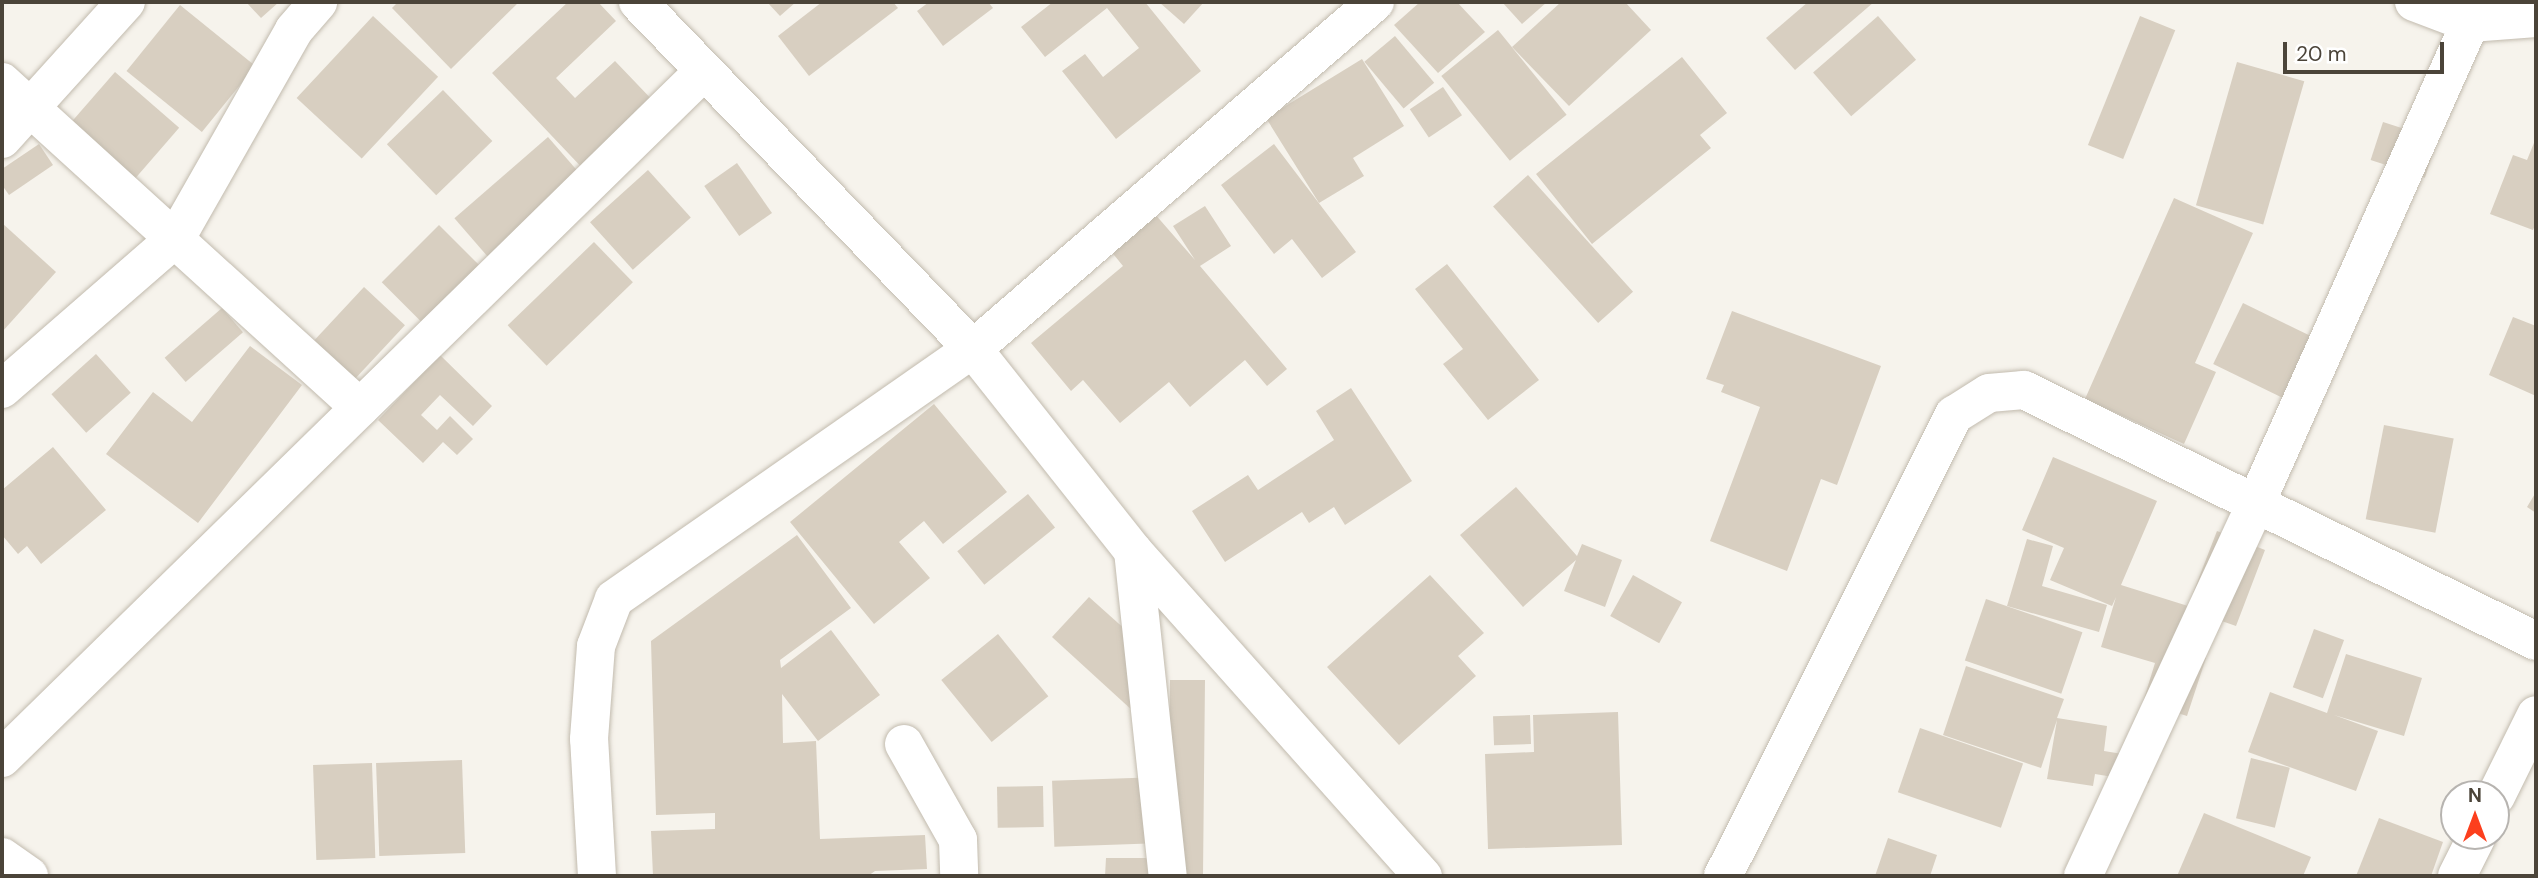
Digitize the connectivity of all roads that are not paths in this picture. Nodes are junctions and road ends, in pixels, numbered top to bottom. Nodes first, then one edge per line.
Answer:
1 (126, 2) edge
2 (318, 2) edge
3 (638, 2) edge
4 (1375, 2) edge
5 (2414, 2) edge
6 (2536, 19) edge
7 (2470, 23) junction
8 (704, 71) junction
9 (15, 95) edge
10 (2, 139) edge
11 (176, 239) junction
12 (973, 349) junction
13 (2, 389) edge
14 (360, 408) junction
15 (2256, 503) junction
16 (1133, 551) junction
17 (2536, 641) edge
18 (2536, 715) edge
19 (904, 744) dead end
20 (2, 758) edge
21 (2504, 780) edge
22 (2470, 850) edge
23 (2, 857) edge
24 (29, 876) edge
25 (597, 876) edge
26 (959, 876) edge
27 (1168, 876) edge
28 (1423, 876) edge
29 (1723, 876) edge
30 (2083, 876) edge
31 (2457, 876) edge

1 - 9 street
2 - 11 street
3 - 8 street
4 - 12 street
5 - 7 street
6 - 7 street
7 - 15 street
8 - 12 street
8 - 14 street
9 - 10 street
9 - 11 street
11 - 13 street
11 - 14 street
12 - 16 street
12 - 25 street
14 - 20 street
15 - 17 street
15 - 29 street
15 - 30 street
16 - 27 street
16 - 28 street
18 - 21 street
19 - 26 street
22 - 31 street
23 - 24 street

